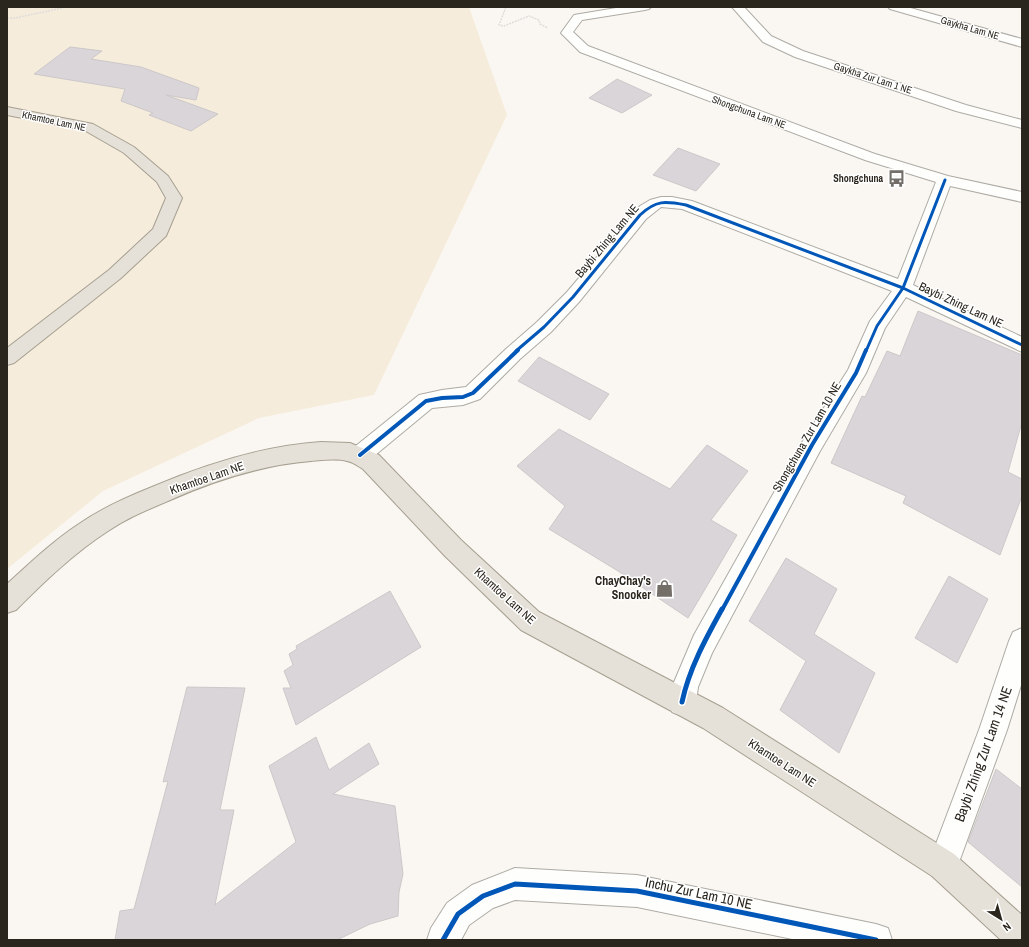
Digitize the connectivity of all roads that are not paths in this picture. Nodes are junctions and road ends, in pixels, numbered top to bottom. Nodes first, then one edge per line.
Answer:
1 (645, 7) edge
2 (738, 7) edge
3 (894, 7) edge
4 (1022, 43) edge
5 (7, 111) edge
6 (1022, 124) edge
7 (945, 180) junction
8 (1022, 197) edge
9 (902, 288) junction
10 (1022, 345) edge
11 (7, 358) edge
12 (360, 455) junction
13 (7, 601) edge
14 (1022, 642) edge
15 (682, 702) junction
16 (943, 865) junction
17 (1022, 937) edge
18 (443, 940) edge
19 (876, 940) edge

1 - 7 street, Shongchuna Lam NE
2 - 6 street, Gaykha Zur Lam 1 NE
3 - 4 street, Gaykha Lam NE
5 - 11 main road, Khamtoe Lam NE
7 - 8 street, Shongchuna Lam NE
7 - 9 street, Shongchuna Zur Lam 10 NE
9 - 10 street, Baybi Zhing Lam NE
9 - 12 street, Baybi Zhing Lam NE
9 - 15 street, Shongchuna Zur Lam 10 NE
12 - 13 main road, Khamtoe Lam NE
12 - 15 main road, Khamtoe Lam NE
14 - 16 street, Baybi Zhing Zur Lam 14 NE
15 - 16 main road, Khamtoe Lam NE
16 - 17 main road, Khamtoe Lam NE
18 - 19 street, Inchu Zur Lam 10 NE

